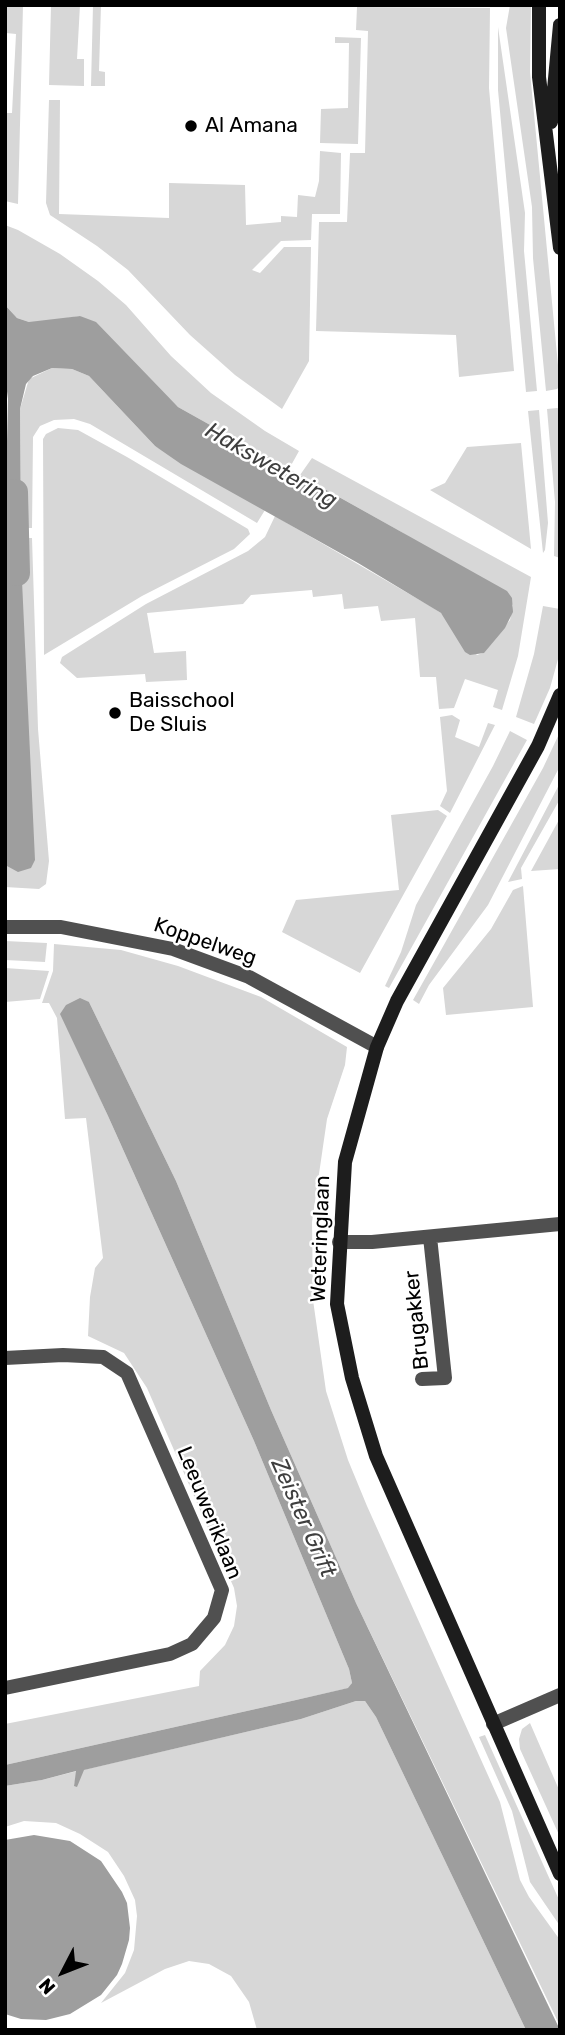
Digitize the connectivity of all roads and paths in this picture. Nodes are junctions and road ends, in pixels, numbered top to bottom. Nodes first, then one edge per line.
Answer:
1 (539, 5) edge
2 (560, 24) edge
3 (549, 148) junction
4 (560, 248) edge
5 (560, 695) edge
6 (5, 927) edge
7 (377, 1047) junction
8 (560, 1224) edge
9 (430, 1237) junction
10 (339, 1242) junction
11 (5, 1358) edge
12 (422, 1379) dead end
13 (5, 1688) edge
14 (560, 1695) edge
15 (493, 1724) junction
16 (560, 1874) edge

1 - 3 street
2 - 3 street
3 - 4 street
5 - 7 street, Weteringlaan
6 - 7 street, Koppelweg
7 - 10 street, Weteringlaan
8 - 9 street
9 - 10 street
9 - 12 street, Brugakker
10 - 15 street, Weteringlaan
11 - 13 street, Leeuweriklaan
14 - 15 street
15 - 16 street, Weteringlaan

